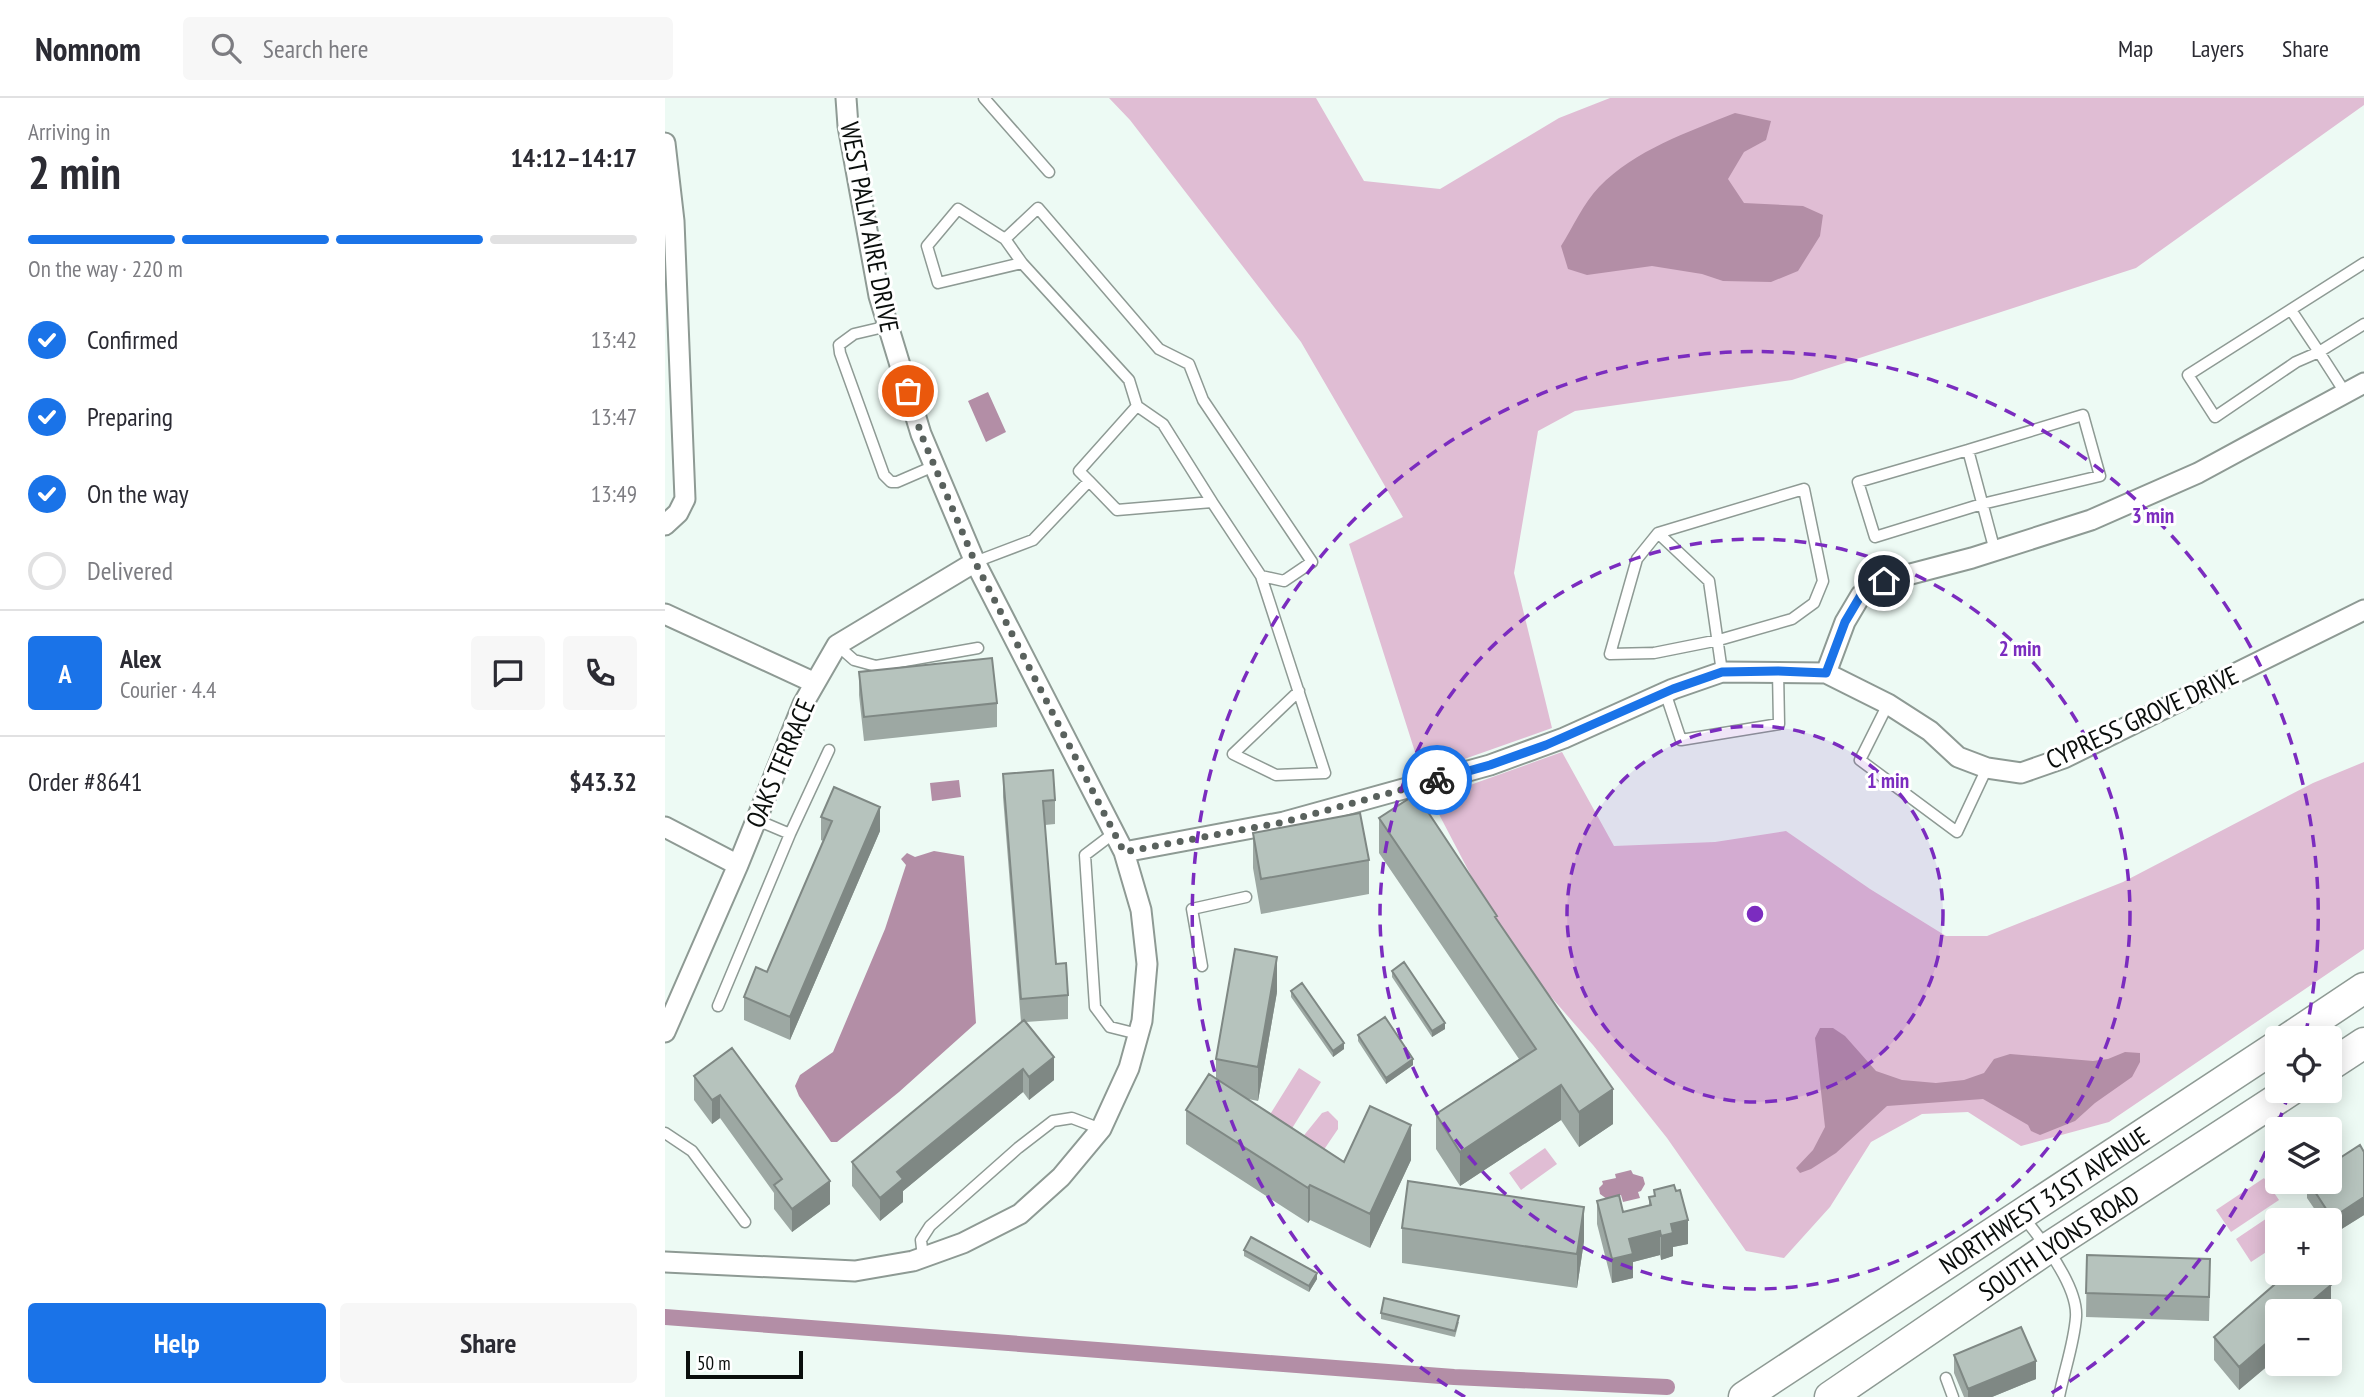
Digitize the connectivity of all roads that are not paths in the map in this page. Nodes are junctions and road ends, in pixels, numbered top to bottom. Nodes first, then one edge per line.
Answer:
1 (846, 98) edge
2 (984, 98) edge
3 (665, 143) edge
4 (1049, 172) dead end
5 (1005, 239) junction
6 (1022, 263) junction
7 (2364, 263) edge
8 (2291, 310) junction
9 (2364, 324) edge
10 (888, 326) junction
11 (2319, 352) junction
12 (2364, 383) edge
13 (2346, 394) junction
14 (1137, 406) junction
15 (1968, 450) junction
16 (934, 466) junction
17 (1089, 481) junction
18 (1212, 502) junction
19 (1982, 504) junction
20 (665, 524) edge
21 (1658, 533) junction
22 (1994, 551) junction
23 (975, 562) junction
24 (1261, 576) junction
25 (2364, 610) edge
26 (665, 614) edge
27 (1719, 640) junction
28 (838, 645) junction
29 (978, 648) dead end
30 (1778, 671) junction
31 (1722, 672) junction
32 (1826, 673) junction
33 (814, 683) junction
34 (1299, 691) junction
35 (1665, 692) junction
36 (1888, 704) junction
37 (829, 750) dead end
38 (1987, 768) junction
39 (757, 820) junction
40 (665, 827) edge
41 (1114, 833) junction
42 (790, 834) junction
43 (1124, 852) junction
44 (738, 865) junction
45 (1246, 897) dead end
46 (1202, 966) dead end
47 (2364, 988) edge
48 (718, 1006) dead end
49 (2307, 1026) edge
50 (665, 1032) edge
51 (1138, 1034) junction
52 (2364, 1043) edge
53 (2265, 1054) edge
54 (2342, 1057) edge
55 (2271, 1103) edge
56 (1101, 1129) junction
57 (665, 1133) edge
58 (2022, 1215) junction
59 (745, 1222) dead end
60 (2048, 1248) junction
61 (923, 1257) junction
62 (665, 1262) edge
63 (1946, 1378) dead end
64 (1744, 1397) edge
65 (1831, 1397) edge
66 (1953, 1397) edge
67 (2059, 1397) edge

1 - 10 street, WEST PALM AIRE DRIVE
2 - 4 lane
3 - 20 street
5 - 6 lane
5 - 6 lane
5 - 24 lane
6 - 14 lane
7 - 8 lane
8 - 11 lane
8 - 11 lane
9 - 11 lane
10 - 16 street, WEST PALM AIRE DRIVE
10 - 16 lane
11 - 13 lane
12 - 13 street
13 - 22 street
14 - 17 lane
14 - 18 lane
15 - 19 lane
15 - 19 lane
15 - 19 lane
16 - 23 street, WEST PALM AIRE DRIVE
17 - 18 lane
17 - 23 lane
18 - 24 lane
19 - 22 lane
21 - 27 lane
21 - 27 lane
21 - 27 lane
22 - 32 street
23 - 28 street, OAKS TERRACE
23 - 41 street, WEST PALM AIRE DRIVE
24 - 34 lane
25 - 38 street, CYPRESS GROVE DRIVE
26 - 33 street
27 - 31 lane
28 - 29 lane
28 - 33 street, OAKS TERRACE
30 - 31 street, CYPRESS GROVE DRIVE
30 - 32 street, CYPRESS GROVE DRIVE
30 - 35 lane
31 - 35 street, CYPRESS GROVE DRIVE
32 - 36 street, CYPRESS GROVE DRIVE
33 - 39 street, OAKS TERRACE
34 - 34 lane
35 - 43 street, CYPRESS GROVE DRIVE
36 - 38 street, CYPRESS GROVE DRIVE
36 - 38 lane
37 - 42 lane
39 - 42 lane
39 - 44 street, OAKS TERRACE
40 - 44 street
41 - 43 street, WEST PALM AIRE DRIVE
41 - 51 lane
42 - 48 lane
43 - 51 street, WEST PALM AIRE DRIVE
44 - 50 street, OAKS TERRACE
45 - 46 lane
47 - 49 main road
51 - 56 street, WEST PALM AIRE DRIVE
52 - 54 main road
53 - 58 main road, NORTHWEST 31ST AVENUE
55 - 60 main road, SOUTH LYONS ROAD
56 - 61 street, WEST PALM AIRE DRIVE
56 - 61 lane
57 - 59 lane
58 - 60 lane
58 - 64 main road, NORTHWEST 31ST AVENUE
60 - 65 main road, SOUTH LYONS ROAD
60 - 67 lane
61 - 62 street, WEST PALM AIRE DRIVE
63 - 66 lane

